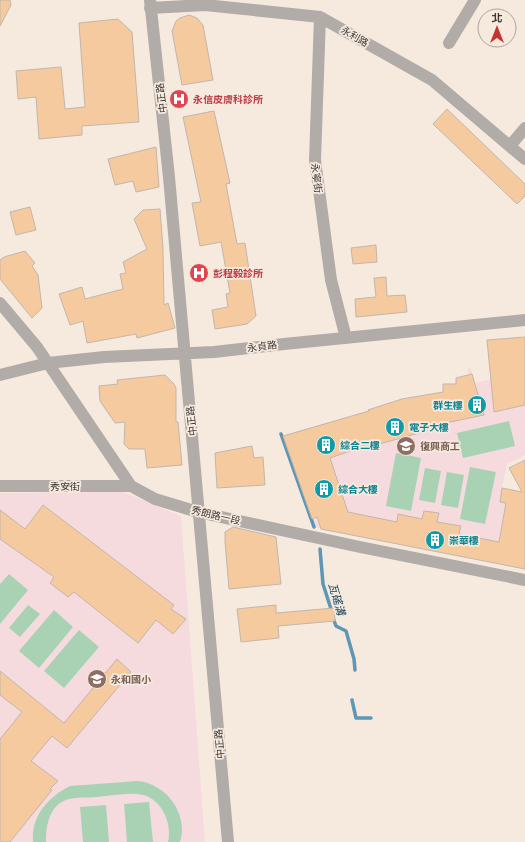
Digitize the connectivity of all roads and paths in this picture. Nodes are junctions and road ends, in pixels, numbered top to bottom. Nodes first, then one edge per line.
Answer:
1 (475, 0) edge
2 (150, 4) edge
3 (320, 17) junction
4 (449, 42) dead end
5 (525, 128) edge
6 (510, 146) junction
7 (525, 159) edge
8 (0, 303) edge
9 (525, 320) edge
10 (346, 338) junction
11 (184, 354) junction
12 (48, 363) junction
13 (0, 375) edge
14 (0, 486) edge
15 (130, 486) junction
16 (198, 512) junction
17 (525, 580) edge
18 (228, 842) edge

1 - 4 street
2 - 3 street, 永利路
2 - 11 street, 中正路
3 - 6 street, 永利路
3 - 10 street, 永寧街
5 - 6 street
6 - 7 street, 永利路
8 - 12 street
9 - 10 street, 永貞路
10 - 11 street, 永貞路
11 - 12 street, 永貞路
11 - 16 street, 中正路
12 - 13 street, 永貞路
12 - 15 street
14 - 15 street, 秀安街
15 - 16 street, 秀朗路一段
16 - 17 street, 秀朗路一段
16 - 18 street, 中正路

